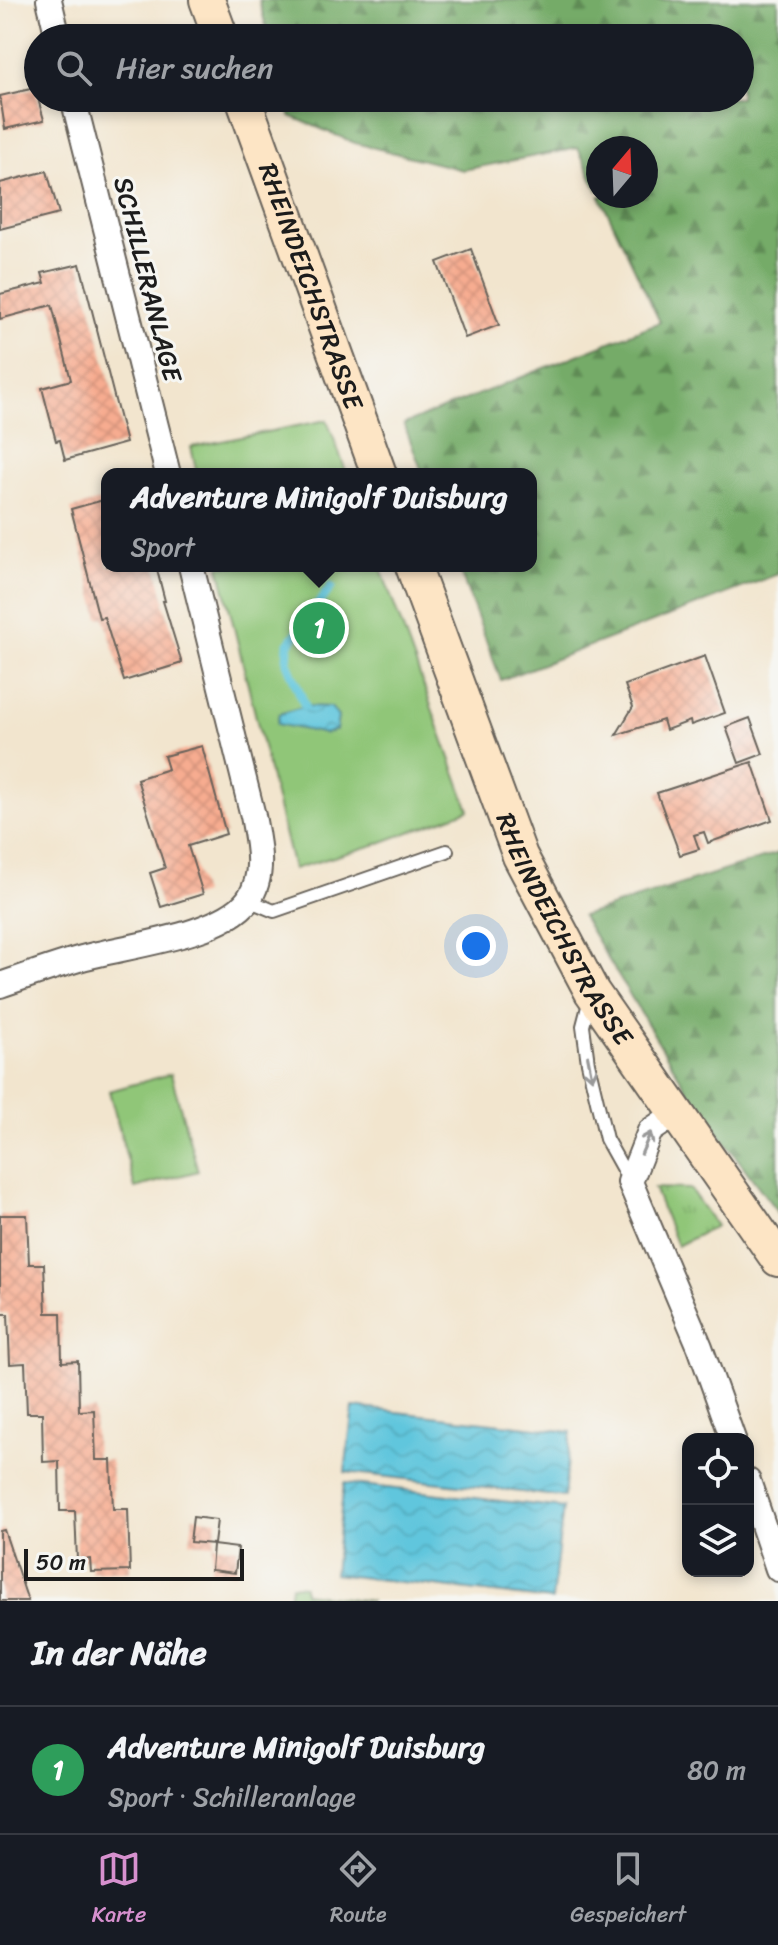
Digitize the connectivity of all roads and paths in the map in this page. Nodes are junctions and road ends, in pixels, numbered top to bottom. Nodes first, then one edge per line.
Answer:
1 (49, 0) edge
2 (207, 0) edge
3 (55, 24) edge
4 (216, 24) edge
5 (77, 112) edge
6 (248, 112) edge
7 (166, 468) edge
8 (377, 468) edge
9 (192, 572) edge
10 (415, 572) edge
11 (447, 851) dead end
12 (252, 892) junction
13 (0, 985) edge
14 (592, 992) junction
15 (675, 1114) junction
16 (630, 1182) junction
17 (778, 1259) edge
18 (731, 1433) edge
19 (754, 1499) edge
20 (778, 1569) edge

1 - 3 street
2 - 4 main road
5 - 7 street, SCHILLERANLAGE
6 - 8 main road, RHEINDEICHSTRASSE
9 - 12 street
10 - 14 main road, RHEINDEICHSTRASSE
11 - 12 lane
12 - 13 street
14 - 15 main road, RHEINDEICHSTRASSE
14 -> 16 lane
16 -> 15 street
15 - 17 main road, RHEINDEICHSTRASSE
16 - 18 street
19 - 20 street

